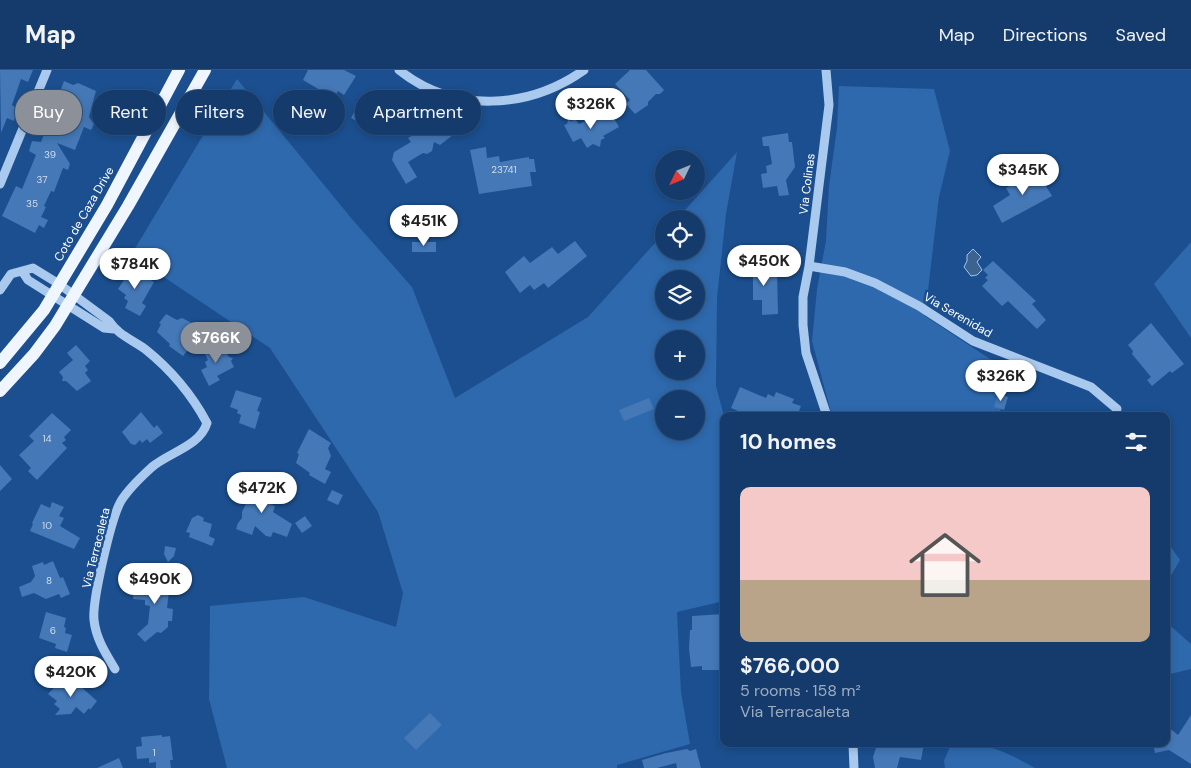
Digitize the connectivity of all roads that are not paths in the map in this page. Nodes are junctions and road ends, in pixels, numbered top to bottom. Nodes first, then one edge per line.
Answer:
1 (47, 70) edge
2 (179, 70) edge
3 (205, 70) edge
4 (399, 70) edge
5 (584, 70) edge
6 (826, 70) edge
7 (0, 184) edge
8 (810, 266) junction
9 (56, 289) junction
10 (0, 290) edge
11 (71, 300) junction
12 (0, 363) edge
13 (0, 391) edge
14 (1117, 409) dead end
15 (827, 412) edge
16 (115, 669) dead end
17 (853, 747) edge
18 (854, 768) edge

1 - 7 street
2 - 9 main road, Coto de Caza Drive
3 - 11 main road
4 - 5 street
6 - 8 street, Via Colinas
8 - 14 street, Via Serenidad
8 - 15 street, Via Colinas
9 - 10 street, Via Terracaleta
9 - 11 street, Via Terracaleta
9 - 12 main road, Coto de Caza Drive
11 - 13 main road
11 - 16 street, Via Terracaleta
17 - 18 street

